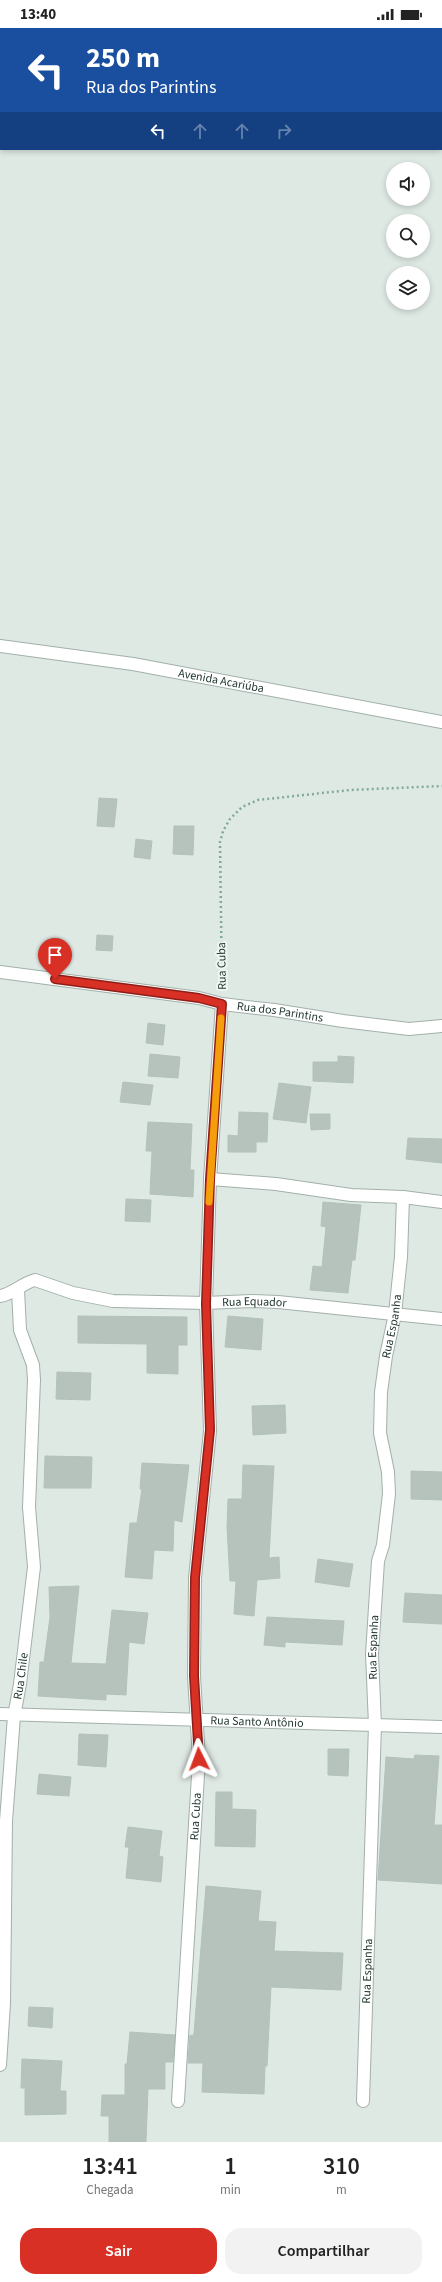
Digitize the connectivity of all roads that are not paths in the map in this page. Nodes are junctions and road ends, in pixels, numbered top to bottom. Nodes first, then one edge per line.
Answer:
1 (0, 646) edge
2 (442, 722) edge
3 (0, 972) edge
4 (222, 1004) junction
5 (442, 1026) edge
6 (210, 1179) junction
7 (403, 1197) junction
8 (442, 1202) edge
9 (18, 1290) junction
10 (0, 1296) edge
11 (206, 1304) junction
12 (395, 1314) junction
13 (442, 1319) edge
14 (0, 1714) edge
15 (14, 1716) junction
16 (197, 1719) junction
17 (375, 1724) junction
18 (442, 1727) edge
19 (0, 2065) edge
20 (178, 2101) dead end
21 (363, 2101) dead end

1 - 2 street, Avenida Acariúba
3 - 4 street, Rua dos Parintins
4 - 5 street, Rua dos Parintins
4 - 6 street, Rua Cuba
6 - 7 street
6 - 11 street, Rua Cuba
7 - 8 street
7 - 12 street, Rua Espanha
9 - 10 street, Rua Equador
9 - 11 street, Rua Equador
9 - 15 street, Rua Chile
11 - 12 street, Rua Equador
11 - 16 street, Rua Cuba
12 - 13 street, Rua Equador
12 - 17 street, Rua Espanha
14 - 15 street, Rua Santo Antônio
15 - 16 street, Rua Santo Antônio
15 - 19 street, Rua Chile
16 - 17 street, Rua Santo Antônio
16 - 20 street, Rua Cuba
17 - 18 street, Rua Santo Antônio
17 - 21 street, Rua Espanha

